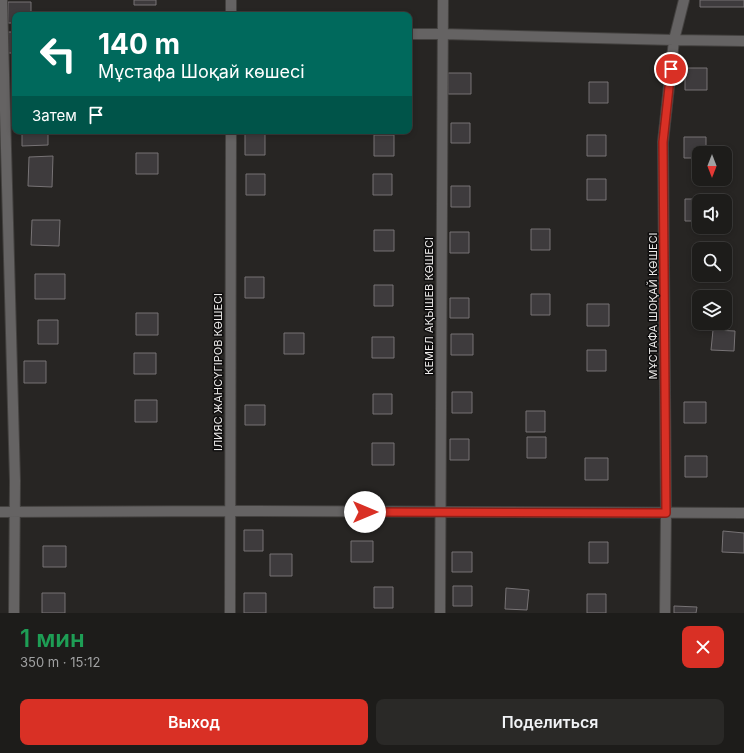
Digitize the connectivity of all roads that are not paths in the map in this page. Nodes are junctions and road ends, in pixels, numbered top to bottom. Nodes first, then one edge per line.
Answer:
1 (2, 0) edge
2 (231, 0) edge
3 (443, 0) edge
4 (684, 0) edge
5 (231, 12) edge
6 (412, 34) edge
7 (442, 34) junction
8 (674, 40) junction
9 (744, 41) edge
10 (230, 134) edge
11 (230, 511) junction
12 (0, 512) edge
13 (15, 512) junction
14 (440, 512) junction
15 (666, 513) junction
16 (744, 513) edge
17 (14, 613) edge
18 (230, 613) edge
19 (440, 613) edge
20 (665, 613) edge

1 - 13 street
2 - 5 street
3 - 7 street, КЕМЕЛ АҚЫШЕВ КӨШЕСІ
4 - 8 street, МҰСТАФА ШОҚАЙ КӨШЕСІ
6 - 7 street
7 - 8 street
7 - 14 street, КЕМЕЛ АҚЫШЕВ КӨШЕСІ
8 - 9 street
8 - 15 street, МҰСТАФА ШОҚАЙ КӨШЕСІ
10 - 11 street, ІЛИЯС ЖАНСҮГІРОВ КӨШЕСІ
11 - 13 street
11 - 14 street
11 - 18 street, ІЛИЯС ЖАНСҮГІРОВ КӨШЕСІ
12 - 13 street
13 - 17 street
14 - 15 street
14 - 19 street, КЕМЕЛ АҚЫШЕВ КӨШЕСІ
15 - 16 street
15 - 20 street, МҰСТАФА ШОҚАЙ КӨШЕСІ

